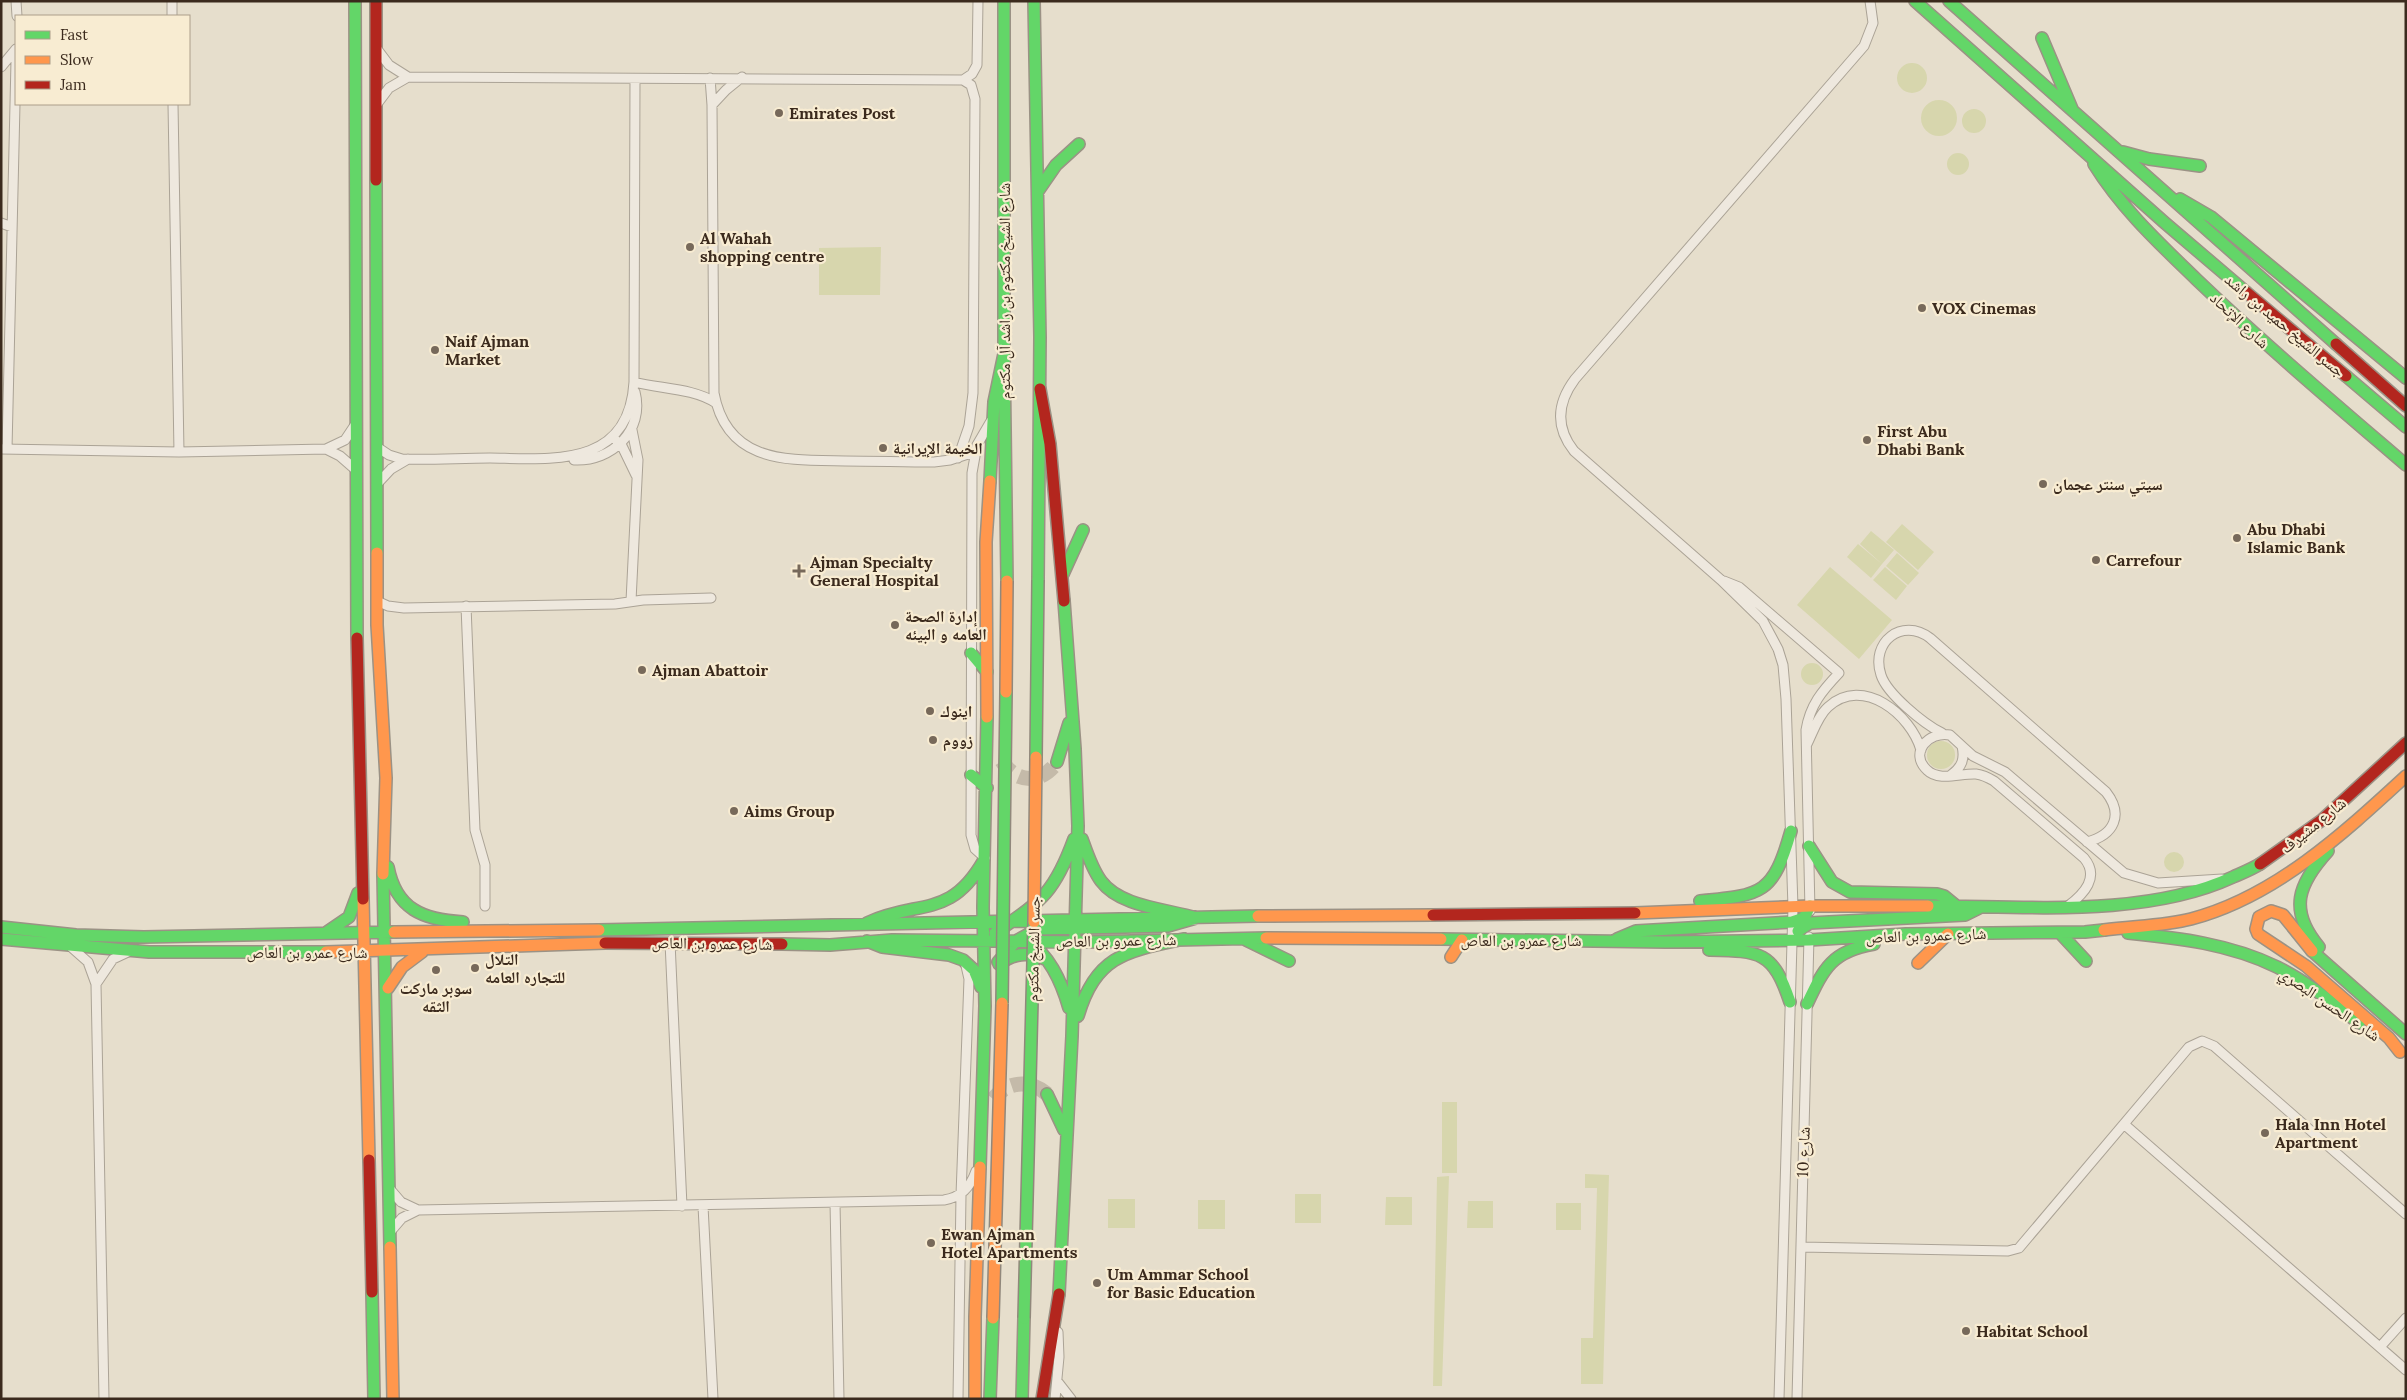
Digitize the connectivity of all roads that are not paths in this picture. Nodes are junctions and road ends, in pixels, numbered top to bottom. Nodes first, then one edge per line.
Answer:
1 (16, 1) edge
2 (172, 1) edge
3 (355, 1) edge
4 (376, 1) edge
5 (978, 1) edge
6 (1004, 1) edge
7 (1034, 1) edge
8 (1870, 1) edge
9 (1915, 1) edge
10 (1948, 1) edge
11 (17, 15) edge
12 (172, 15) edge
13 (2042, 38) dead end
14 (376, 48) junction
15 (15, 50) edge
16 (1, 68) edge
17 (408, 77) junction
18 (742, 77) junction
19 (710, 78) junction
20 (635, 79) junction
21 (963, 80) junction
22 (15, 102) edge
23 (173, 105) edge
24 (712, 105) junction
25 (376, 106) junction
26 (2073, 111) junction
27 (1079, 144) dead end
28 (2120, 152) junction
29 (2092, 159) junction
30 (2200, 166) dead end
31 (1038, 191) junction
32 (2165, 194) junction
33 (1, 223) edge
34 (2165, 223) joint
35 (12, 227) junction
36 (1004, 354) junction
37 (2406, 378) edge
38 (634, 386) junction
39 (1040, 389) junction
40 (716, 403) junction
41 (2406, 406) edge
42 (993, 418) junction
43 (356, 423) junction
44 (2406, 427) edge
45 (632, 430) junction
46 (611, 438) junction
47 (621, 444) junction
48 (377, 447) junction
49 (4, 449) edge
50 (326, 449) junction
51 (179, 452) junction
52 (974, 452) junction
53 (562, 458) junction
54 (958, 458) junction
55 (408, 459) junction
56 (2406, 465) edge
57 (356, 470) junction
58 (636, 475) junction
59 (377, 484) junction
60 (1083, 530) dead end
61 (1062, 576) junction
62 (1038, 580) joint
63 (1721, 580) junction
64 (1007, 581) joint
65 (710, 598) dead end
66 (377, 601) junction
67 (631, 601) junction
68 (466, 606) junction
69 (971, 653) junction
70 (987, 672) junction
71 (1072, 699) junction
72 (987, 719) junction
73 (1942, 733) junction
74 (2406, 743) edge
75 (1962, 746) junction
76 (1806, 747) junction
77 (1921, 750) junction
78 (1002, 761) tunnel mouth
79 (1058, 762) tunnel mouth
80 (971, 775) junction
81 (1951, 775) junction
82 (2406, 776) edge
83 (987, 788) junction
84 (386, 802) junction
85 (2352, 825) junction
86 (1078, 826) junction
87 (1791, 831) junction
88 (2087, 842) junction
89 (1809, 846) junction
90 (985, 858) junction
91 (362, 872) junction
92 (2234, 878) junction
93 (2207, 889) joint
94 (1955, 905) junction
95 (484, 906) dead end
96 (1810, 906) junction
97 (1982, 906) junction
98 (2068, 906) junction
99 (2229, 906) joint
100 (1793, 907) junction
101 (1664, 911) junction
102 (1196, 918) junction
103 (1022, 919) junction
104 (1792, 922) junction
105 (867, 923) junction
106 (984, 923) junction
107 (1810, 923) junction
108 (1077, 924) junction
109 (1, 927) edge
110 (1002, 928) junction
111 (1047, 928) junction
112 (510, 929) junction
113 (2105, 931) junction
114 (364, 932) junction
115 (385, 932) junction
116 (325, 933) junction
117 (2060, 933) junction
118 (1906, 934) junction
119 (1948, 934) junction
120 (1241, 938) junction
121 (1023, 939) junction
122 (1184, 939) junction
123 (1792, 939) junction
124 (1, 940) edge
125 (1462, 940) junction
126 (1615, 940) junction
127 (1809, 940) junction
128 (867, 941) junction
129 (1080, 941) junction
130 (670, 942) junction
131 (984, 942) junction
132 (1665, 942) junction
133 (70, 947) junction
134 (428, 949) junction
135 (328, 950) junction
136 (130, 951) junction
137 (386, 951) junction
138 (364, 952) junction
139 (1450, 957) dead end
140 (963, 959) junction
141 (1289, 961) dead end
142 (2086, 961) dead end
143 (1918, 963) dead end
144 (1052, 965) junction
145 (994, 970) junction
146 (365, 982) junction
147 (96, 984) junction
148 (387, 991) junction
149 (1790, 1002) junction
150 (1807, 1004) junction
151 (985, 1006) junction
152 (1072, 1019) junction
153 (2406, 1032) edge
154 (1072, 1036) junction
155 (2403, 1054) edge
156 (1047, 1094) tunnel mouth
157 (993, 1099) tunnel mouth
158 (981, 1122) junction
159 (2125, 1125) junction
160 (1066, 1136) junction
161 (980, 1159) junction
162 (389, 1186) junction
163 (961, 1194) junction
164 (944, 1200) junction
165 (835, 1203) junction
166 (682, 1206) junction
167 (703, 1206) junction
168 (418, 1210) junction
169 (960, 1214) junction
170 (2406, 1214) edge
171 (390, 1232) junction
172 (1801, 1247) junction
173 (1058, 1311) junction
174 (2406, 1318) edge
175 (2380, 1347) junction
176 (2406, 1370) edge
177 (1057, 1381) junction
178 (104, 1399) edge
179 (374, 1399) edge
180 (393, 1399) edge
181 (713, 1399) edge
182 (839, 1399) edge
183 (958, 1399) edge
184 (975, 1399) edge
185 (990, 1399) edge
186 (1022, 1399) edge
187 (1042, 1399) edge
188 (1055, 1399) edge
189 (1071, 1399) edge
190 (1779, 1399) edge
191 (1797, 1399) edge

1 - 11 street
2 - 12 street
3 - 43 main road
4 - 14 main road
5 - 21 street
6 - 36 main road, شارع الشيخ مكتوم بن راشد آل مكتوم
7 - 31 main road, شارع الشيخ مكتوم بن راشد آل مكتوم
8 - 63 street
9 - 29 main road, شارع الإتحاد
10 - 26 main road
13 - 26 main road
14 - 17 street
14 - 25 main road
15 - 16 street
17 - 20 street
17 - 25 street
18 - 19 street
18 - 21 street
18 - 24 street
19 - 20 street
19 - 24 street
20 - 38 street
21 - 54 street
22 - 35 street
23 - 51 street
24 - 40 street
25 - 48 main road
26 - 28 main road
27 - 31 main road
28 - 30 main road
28 - 32 main road
29 - 34 main road, شارع الإتحاد
29 - 56 main road, شارع الإتحاد
31 - 39 main road, شارع الشيخ مكتوم بن راشد آل مكتوم
32 - 37 main road
32 - 41 main road, جسر الشيخ حميد بن راشد
33 - 35 street
34 - 44 main road, جسر الشيخ حميد بن راشد
35 - 49 street
36 - 42 main road
36 - 64 main road, شارع الشيخ مكتوم بن راشد آل مكتوم
38 - 40 street
38 - 45 street
38 - 46 street
39 - 61 main road
39 - 62 main road, شارع الشيخ مكتوم بن راشد آل مكتوم
40 - 54 street
42 - 52 street
42 - 70 main road
43 - 50 street
43 - 57 main road
45 - 47 street
45 - 58 street
46 - 47 street
46 - 53 street
47 - 53 street
47 - 58 street
48 - 55 street
48 - 59 main road
49 - 51 street
50 - 51 street
50 - 57 street
52 - 54 street
52 - 69 street
53 - 55 street
55 - 59 street
57 - 91 main road
58 - 67 street
59 - 66 main road
60 - 61 main road
61 - 71 main road
62 - 186 main road, جسر الشيخ مكتوم, bridge
63 - 76 street, شارع 10
63 - 87 street, شارع 10
64 - 185 main road, جسر الشيخ مكتوم, bridge
65 - 67 street
66 - 68 street
66 - 84 main road
67 - 68 street
68 - 95 street
69 - 70 main road
69 - 80 street
70 - 72 main road
71 - 79 main road
71 - 86 main road
72 - 78 main road
72 - 83 main road
73 - 75 street
73 - 77 street
73 - 88 street
74 - 92 main road, شارع مشيرف
75 - 81 street
75 - 88 street
76 - 77 street
76 - 89 street, شارع 10
77 - 81 street
80 - 83 main road
80 - 90 street
81 - 98 street
82 - 85 main road, شارع مشيرف
83 - 90 main road
84 - 112 main road
84 - 115 main road
85 - 99 main road, شارع مشيرف
85 - 153 main road, شارع الحسن البصري
86 - 102 main road
86 - 103 main road
86 - 108 main road
87 - 100 street, شارع 10
87 - 101 main road
88 - 92 street
89 - 94 main road
89 - 96 street, شارع 10
90 - 103 main road
90 - 105 main road
90 - 106 main road
91 - 114 main road
91 - 116 main road
92 - 93 main road, شارع مشيرف
93 - 98 main road, شارع عمرو بن العاص
94 - 96 main road, شارع عمرو بن العاص
94 - 97 main road, شارع عمرو بن العاص
96 - 100 main road, شارع عمرو بن العاص
96 - 104 main road
96 - 107 street, شارع 10
97 - 98 main road, شارع عمرو بن العاص
97 - 107 main road
99 - 113 main road, شارع عمرو بن العاص
100 - 101 main road, شارع عمرو بن العاص
100 - 104 street, شارع 10
101 - 102 main road, شارع عمرو بن العاص
102 - 108 main road
103 - 106 main road, شارع عمرو بن العاص
103 - 108 main road, شارع عمرو بن العاص
103 - 110 main road
103 - 111 main road
104 - 123 street, شارع 10
104 - 126 main road
105 - 106 main road, شارع عمرو بن العاص
105 - 112 main road, شارع عمرو بن العاص
106 - 110 main road
106 - 131 main road
107 - 123 main road
107 - 127 street, شارع 10
108 - 111 main road
108 - 129 main road
109 - 116 main road, شارع عمرو بن العاص
110 - 121 main road
110 - 131 main road
111 - 121 main road
111 - 129 main road
112 - 115 main road, شارع عمرو بن العاص
113 - 117 main road, شارع عمرو بن العاص
113 - 155 main road, شارع الحسن البصري
114 - 115 main road, شارع عمرو بن العاص
114 - 116 main road, شارع عمرو بن العاص
114 - 138 main road
115 - 137 main road
117 - 119 main road, شارع عمرو بن العاص
117 - 142 main road
118 - 119 main road, شارع عمرو بن العاص
118 - 127 main road, شارع عمرو بن العاص
118 - 150 main road
119 - 143 main road
120 - 122 main road, شارع عمرو بن العاص
120 - 125 main road, شارع عمرو بن العاص
120 - 141 main road
121 - 129 main road, شارع عمرو بن العاص
121 - 131 main road, شارع عمرو بن العاص
121 - 144 main road
121 - 145 main road
122 - 129 main road, شارع عمرو بن العاص
122 - 154 main road
123 - 127 main road, شارع عمرو بن العاص
123 - 132 main road, شارع عمرو بن العاص
123 - 149 street, شارع 10
124 - 133 main road, شارع عمرو بن العاص
125 - 126 main road, شارع عمرو بن العاص
125 - 139 main road
126 - 132 main road, شارع عمرو بن العاص
127 - 150 street, شارع 10
128 - 130 main road, شارع عمرو بن العاص
128 - 131 main road, شارع عمرو بن العاص
128 - 140 main road
129 - 152 main road
130 - 134 main road, شارع عمرو بن العاص
130 - 166 street
131 - 151 main road
132 - 149 main road
133 - 136 main road, شارع عمرو بن العاص
133 - 147 street
134 - 137 main road, شارع عمرو بن العاص
134 - 148 main road
135 - 136 main road, شارع عمرو بن العاص
135 - 138 main road, شارع عمرو بن العاص
135 - 146 main road
136 - 147 street
137 - 138 main road, شارع عمرو بن العاص
137 - 148 main road
138 - 146 main road
140 - 151 main road
140 - 163 street
144 - 145 main road
144 - 152 main road
145 - 151 main road
146 - 179 main road
147 - 178 street
148 - 162 main road
149 - 190 street, شارع 10
150 - 172 street, شارع 10
151 - 158 main road
152 - 154 main road
153 - 155 main road
154 - 160 main road
156 - 160 main road
157 - 158 main road
158 - 161 main road
159 - 170 street
159 - 172 street
159 - 175 street
160 - 173 main road
161 - 163 street
161 - 184 main road
162 - 168 street
162 - 171 main road
163 - 164 street
163 - 169 street
164 - 165 street
164 - 169 street
165 - 167 street
165 - 182 street
166 - 167 street
166 - 168 street
167 - 181 street
168 - 171 street
169 - 183 street
171 - 180 main road
172 - 191 street, شارع 10
173 - 177 street
173 - 187 main road
174 - 175 street
175 - 176 street
177 - 188 street
177 - 189 street

